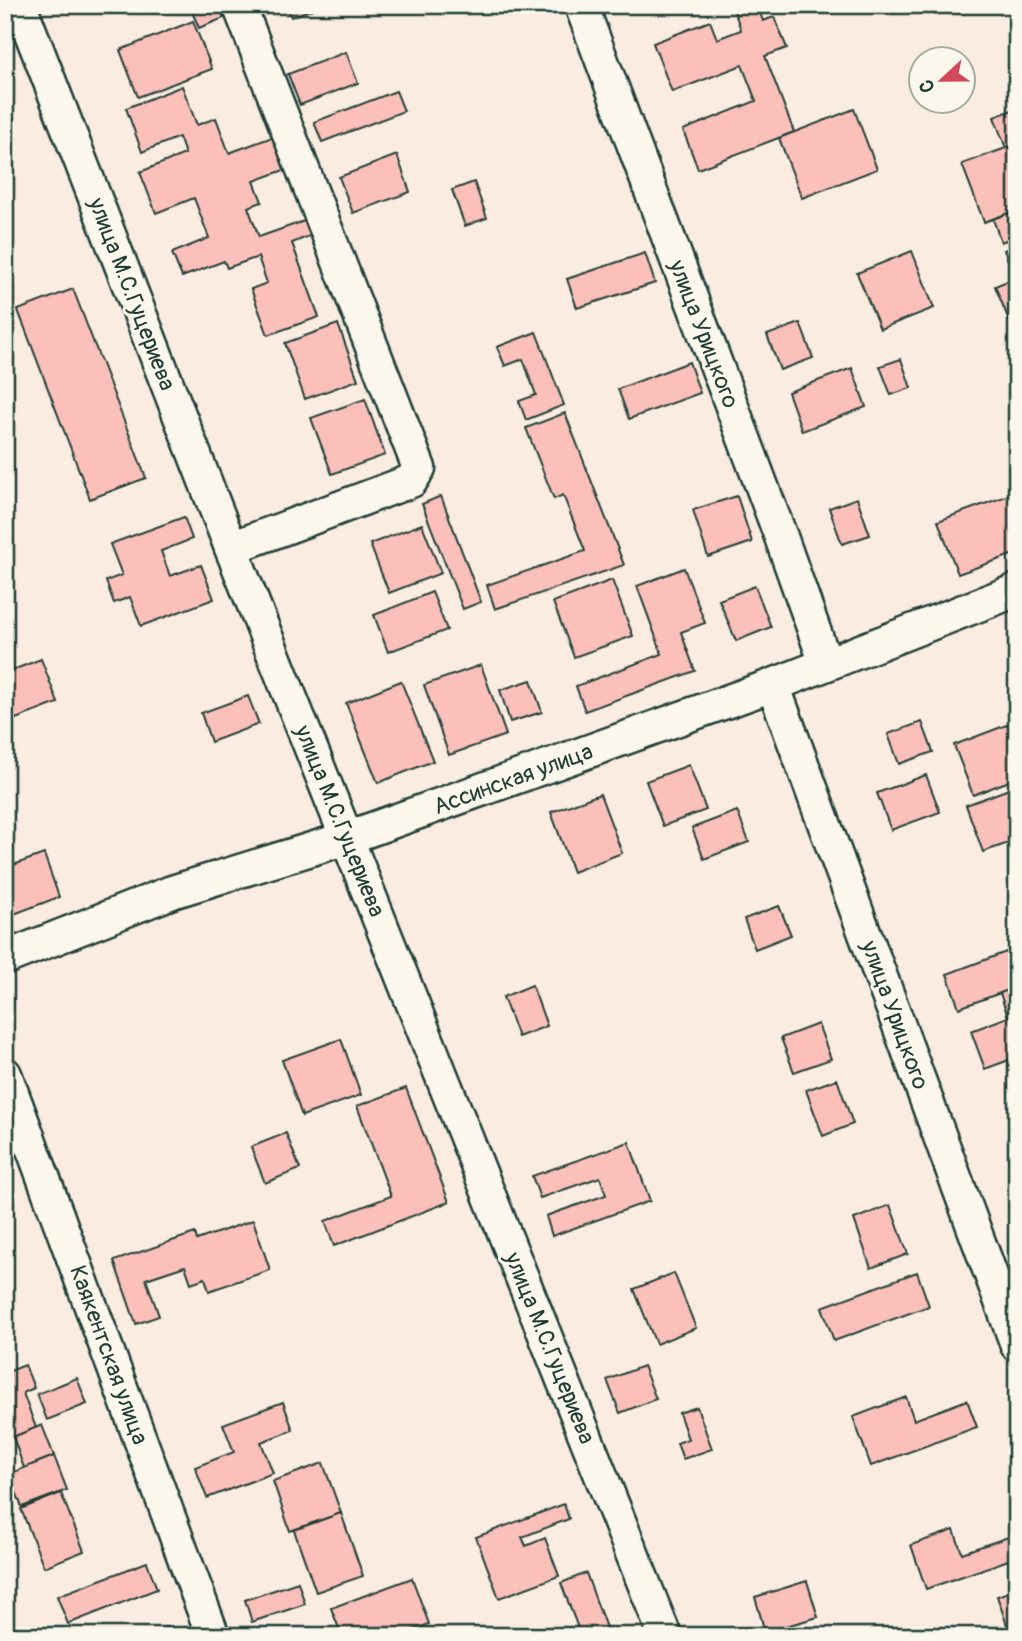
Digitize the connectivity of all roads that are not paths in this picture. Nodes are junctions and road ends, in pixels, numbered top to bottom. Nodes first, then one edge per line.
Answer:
1 (20, 5) edge
2 (239, 5) edge
3 (581, 5) edge
4 (231, 548) junction
5 (1017, 590) edge
6 (826, 664) junction
7 (773, 685) junction
8 (347, 838) junction
9 (5, 958) edge
10 (5, 1074) edge
11 (1017, 1345) edge
12 (213, 1636) edge
13 (665, 1636) edge

1 - 4 street, улица М.С.Гуцериева
2 - 4 street
3 - 6 street, улица Урицкого
4 - 8 street, улица М.С.Гуцериева
5 - 6 street, Ассинская улица
6 - 7 street, Ассинская улица
7 - 8 street, Ассинская улица
7 - 11 street, улица Урицкого
8 - 9 street, Ассинская улица
8 - 13 street, улица М.С.Гуцериева
10 - 12 street, Каякентская улица

